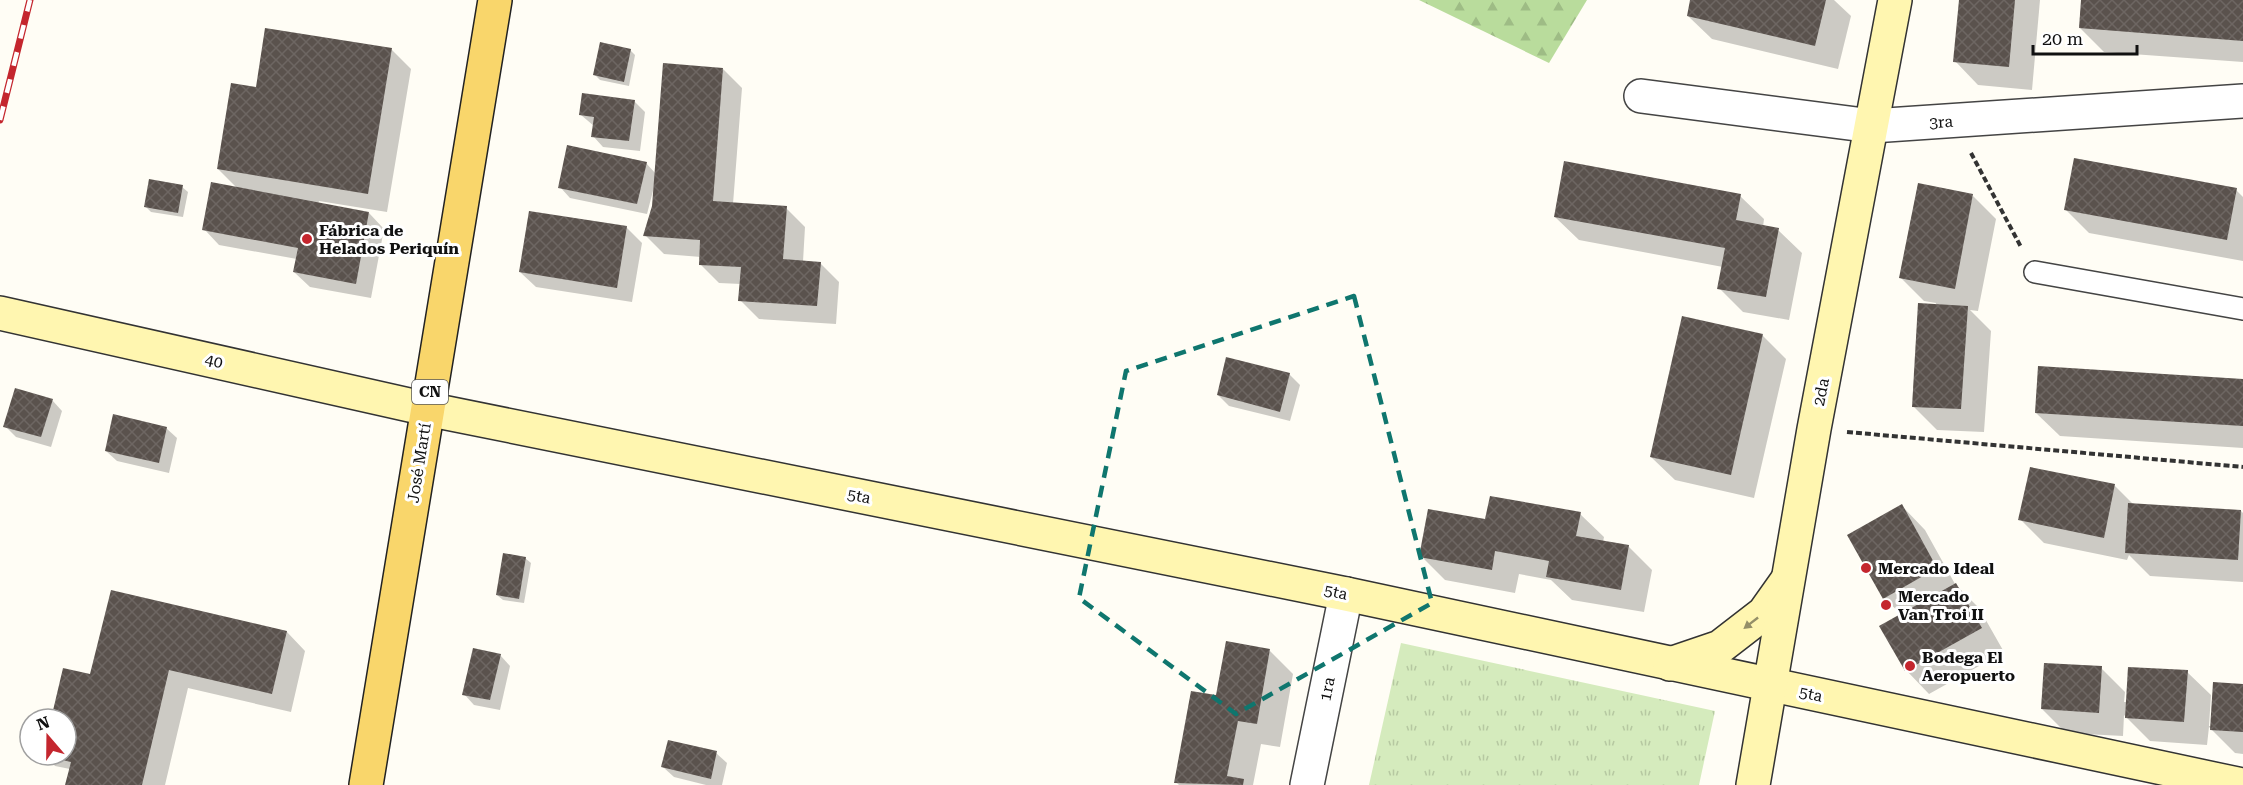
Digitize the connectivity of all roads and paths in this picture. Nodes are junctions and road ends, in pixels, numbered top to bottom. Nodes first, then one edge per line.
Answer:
1 (495, 0) edge
2 (1895, 0) edge
3 (1641, 96) dead end
4 (2243, 101) edge
5 (1954, 121) junction
6 (1872, 126) junction
7 (2035, 272) joint
8 (2243, 309) edge
9 (0, 313) edge
10 (427, 409) junction
11 (1814, 429) junction
12 (2243, 467) edge
13 (1789, 578) junction
14 (1346, 594) junction
15 (1670, 664) junction
16 (1770, 686) junction
17 (366, 785) edge
18 (1307, 785) edge
19 (1753, 785) edge
20 (2242, 785) edge

1 - 10 main road, José Martí / CN
2 - 6 street, 2da
3 - 6 street, 3ra
4 - 5 street, 3ra
5 - 6 street, 3ra
5 - 7 path
6 - 11 street, 2da
7 - 8 lane
9 - 10 street, 40
10 - 14 street, 5ta
10 - 17 main road, José Martí / CN
11 - 12 path
11 - 13 street, 2da
13 -> 15 street
13 - 16 street, 2da
14 - 15 street, 5ta
14 - 18 street, 1ra
15 - 16 street, 5ta
16 - 19 street, 2da
16 - 20 street, 5ta

